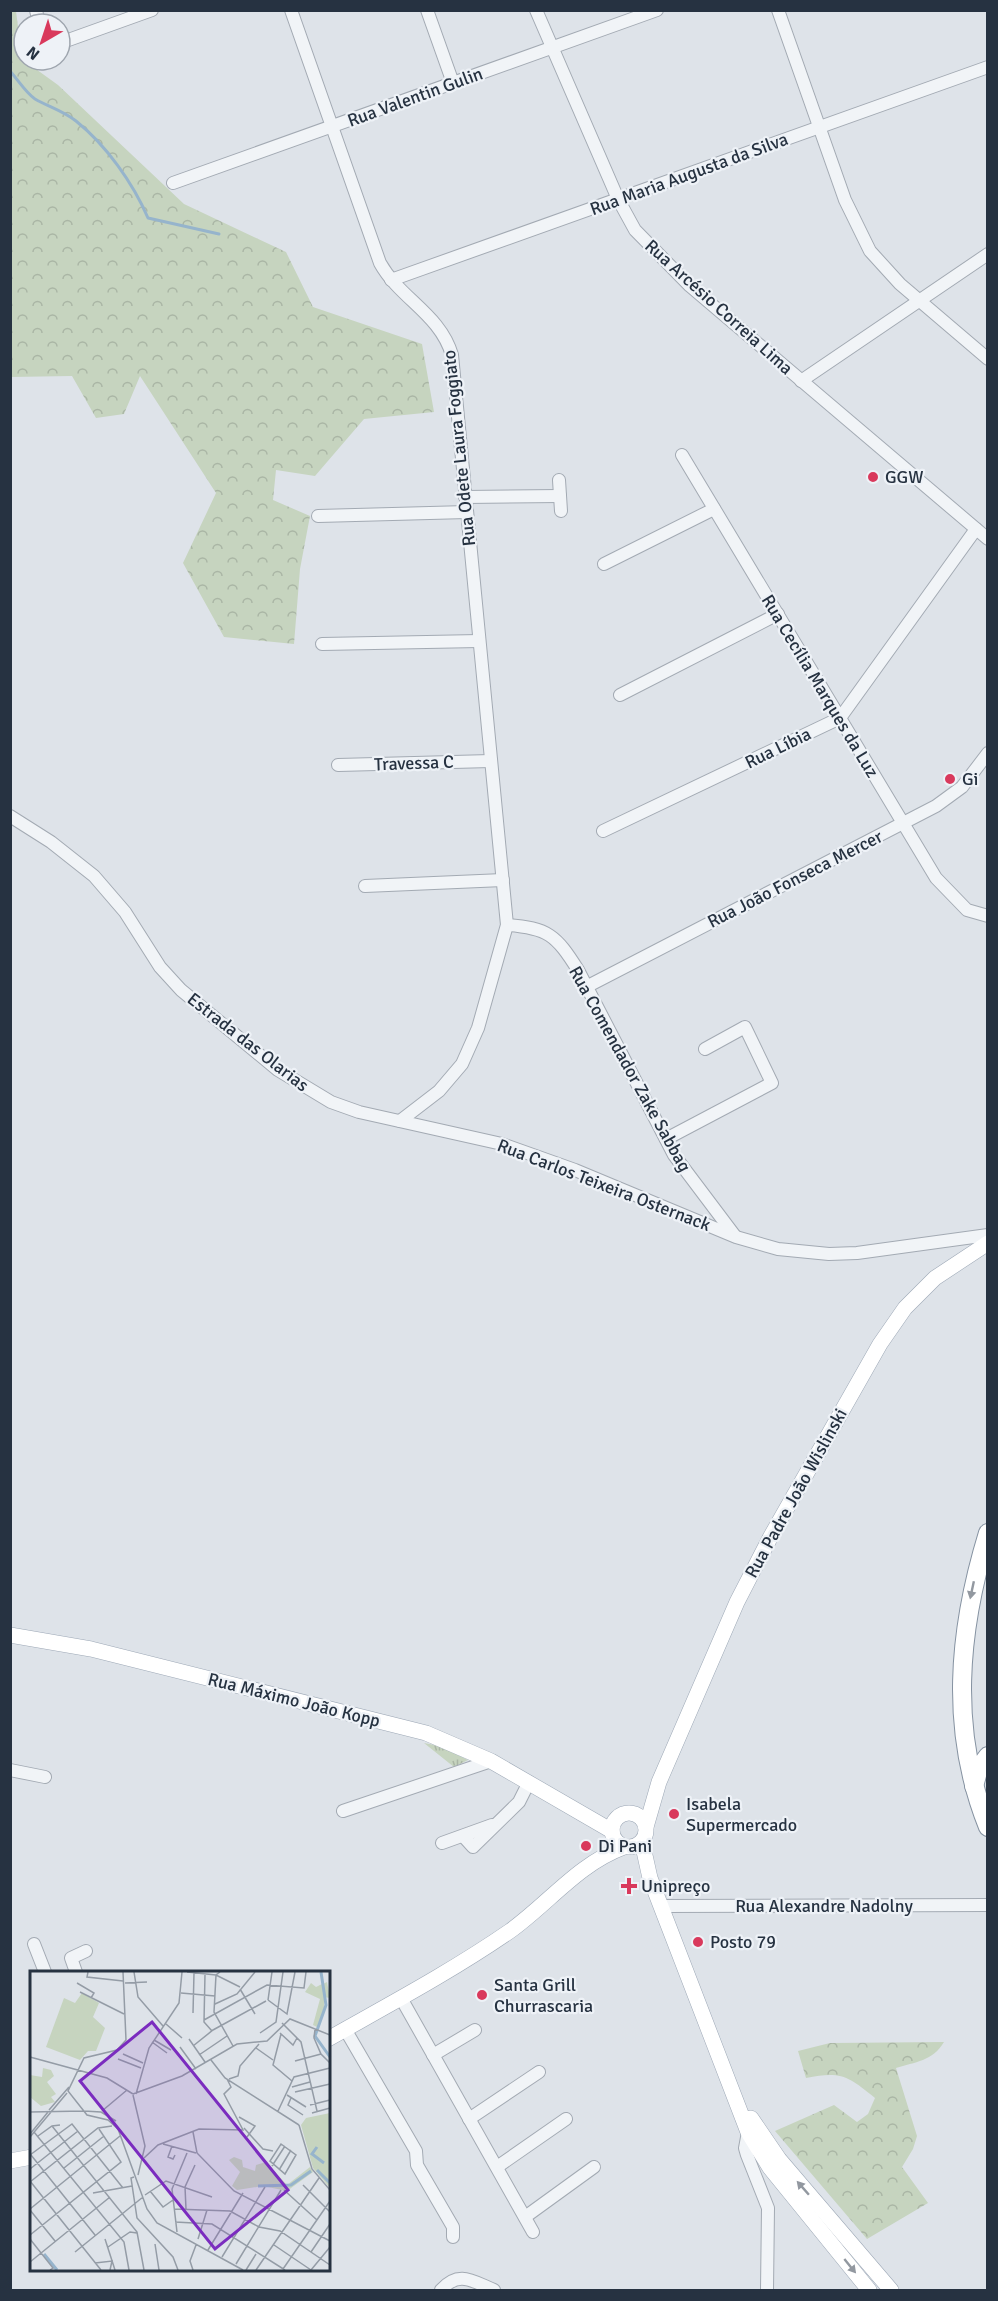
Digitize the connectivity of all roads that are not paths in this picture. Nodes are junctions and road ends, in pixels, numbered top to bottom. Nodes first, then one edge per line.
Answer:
1 (152, 10) edge
2 (291, 10) edge
3 (428, 10) edge
4 (536, 10) edge
5 (657, 10) edge
6 (778, 10) edge
7 (72, 39) edge
8 (552, 48) junction
9 (987, 67) edge
10 (453, 83) junction
11 (332, 126) junction
12 (819, 127) junction
13 (173, 183) dead end
14 (618, 199) junction
15 (987, 254) edge
16 (391, 280) junction
17 (919, 301) junction
18 (987, 359) edge
19 (801, 381) junction
20 (682, 455) dead end
21 (559, 480) dead end
22 (560, 496) junction
23 (465, 497) junction
24 (714, 509) junction
25 (561, 511) dead end
26 (467, 512) junction
27 (318, 516) dead end
28 (976, 529) junction
29 (987, 539) edge
30 (604, 564) dead end
31 (778, 614) junction
32 (480, 641) junction
33 (322, 644) dead end
34 (620, 695) dead end
35 (840, 718) junction
36 (987, 753) edge
37 (491, 760) junction
38 (338, 765) dead end
39 (10, 816) edge
40 (903, 824) junction
41 (603, 831) dead end
42 (502, 880) junction
43 (365, 886) dead end
44 (987, 916) edge
45 (507, 925) junction
46 (586, 987) junction
47 (705, 1049) dead end
48 (400, 1120) junction
49 (666, 1139) junction
50 (987, 1235) edge
51 (736, 1237) junction
52 (987, 1243) edge
53 (987, 1533) edge
54 (10, 1635) edge
55 (987, 1756) edge
56 (490, 1761) junction
57 (10, 1770) edge
58 (45, 1777) dead end
59 (529, 1782) junction
60 (658, 1782) junction
61 (974, 1786) junction
62 (343, 1811) dead end
63 (619, 1820) junction
64 (987, 1827) edge
65 (635, 1841) junction
66 (442, 1843) dead end
67 (586, 1866) junction
68 (987, 1905) edge
69 (661, 1906) junction
70 (34, 1944) dead end
71 (86, 1952) dead end
72 (45, 1971) edge
73 (76, 1971) edge
74 (401, 1998) junction
75 (345, 2029) junction
76 (475, 2030) dead end
77 (330, 2038) edge
78 (433, 2055) junction
79 (539, 2072) dead end
80 (732, 2085) junction
81 (470, 2119) junction
82 (566, 2119) dead end
83 (748, 2132) junction
84 (30, 2157) edge
85 (10, 2161) edge
86 (496, 2167) junction
87 (594, 2167) dead end
88 (804, 2210) junction
89 (525, 2217) junction
90 (533, 2232) dead end
91 (453, 2237) dead end
92 (855, 2248) junction
93 (441, 2290) edge
94 (494, 2290) edge
95 (767, 2290) edge
96 (869, 2290) edge
97 (891, 2290) edge

1 - 7 street
2 - 11 street, Rua Odete Laura Foggiato
3 - 10 street
4 - 8 street, Rua Arcésio Correia Lima
5 - 8 street, Rua Valentin Gulin
6 - 12 street
8 - 10 street, Rua Valentin Gulin
8 - 14 street, Rua Arcésio Correia Lima
9 - 12 street, Rua Maria Augusta da Silva
10 - 11 street, Rua Valentin Gulin
11 - 13 street, Rua Valentin Gulin
11 - 16 street, Rua Odete Laura Foggiato
12 - 14 street, Rua Maria Augusta da Silva
12 - 17 street
14 - 16 street, Rua Maria Augusta da Silva
14 - 19 street, Rua Arcésio Correia Lima
15 - 17 street
16 - 23 street, Rua Odete Laura Foggiato
17 - 18 street
17 - 19 street
19 - 28 street, Rua Arcésio Correia Lima
20 - 24 street, Rua Cecília Marques da Luz
21 - 22 street
22 - 23 street
22 - 25 street
23 - 26 street, Rua Odete Laura Foggiato
24 - 30 street
24 - 31 street, Rua Cecília Marques da Luz
26 - 27 street
26 - 32 street, Rua Odete Laura Foggiato
28 - 29 street, Rua Arcésio Correia Lima
28 - 35 street, Rua Líbia
31 - 34 street
31 - 35 street, Rua Cecília Marques da Luz
32 - 33 street
32 - 37 street, Rua Odete Laura Foggiato
35 - 40 street, Rua Cecília Marques da Luz
35 - 41 street, Rua Líbia
36 - 40 street, Rua João Fonseca Mercer
37 - 38 street, Travessa C
37 - 42 street, Rua Odete Laura Foggiato
39 - 48 street, Estrada das Olarias
40 - 44 street, Rua Cecília Marques da Luz
40 - 46 street, Rua João Fonseca Mercer
42 - 43 street
42 - 45 street, Rua Odete Laura Foggiato
45 - 46 street, Rua Comendador Zake Sabbag
45 - 48 street
46 - 49 street, Rua Comendador Zake Sabbag
47 - 49 street
48 - 51 street, Rua Carlos Teixeira Osternack
49 - 51 street, Rua Comendador Zake Sabbag
50 - 51 street
52 - 60 main road, Rua Padre João Wislinski
53 -> 61 highway
54 - 56 main road, Rua Máximo João Kopp
55 - 61 highway
56 - 59 main road, Rua Máximo João Kopp
56 - 62 street
57 - 58 street
59 - 63 main road, Rua Máximo João Kopp
59 - 66 street
60 - 63 main road, Rua Padre João Wislinski
60 - 65 main road, Rua Padre João Wislinski
61 - 64 highway
63 - 65 main road
63 - 65 main road, Rua Máximo João Kopp
63 - 67 main road, Rua Padre João Wislinski
65 - 67 main road
65 - 69 main road, Rua Padre João Wislinski
67 - 74 main road
68 - 69 street, Rua Alexandre Nadolny
69 - 80 main road, Rua Padre João Wislinski
70 - 72 street
71 - 73 street
74 - 75 main road
74 - 78 street
75 - 77 main road
75 - 91 street
76 - 78 street
78 - 81 street
79 - 81 street
80 - 83 main road, Rua Padre João Wislinski
92 -> 80 main road, Rua Padre João Wislinski
81 - 86 street
82 - 86 street
83 - 88 main road, Rua Padre João Wislinski
83 - 95 street
84 - 85 main road
86 - 89 street
87 - 89 street
88 - 92 main road
88 -> 96 main road, Rua Padre João Wislinski
89 - 90 street
92 - 97 main road, Rua Padre João Wislinski
93 - 94 street

